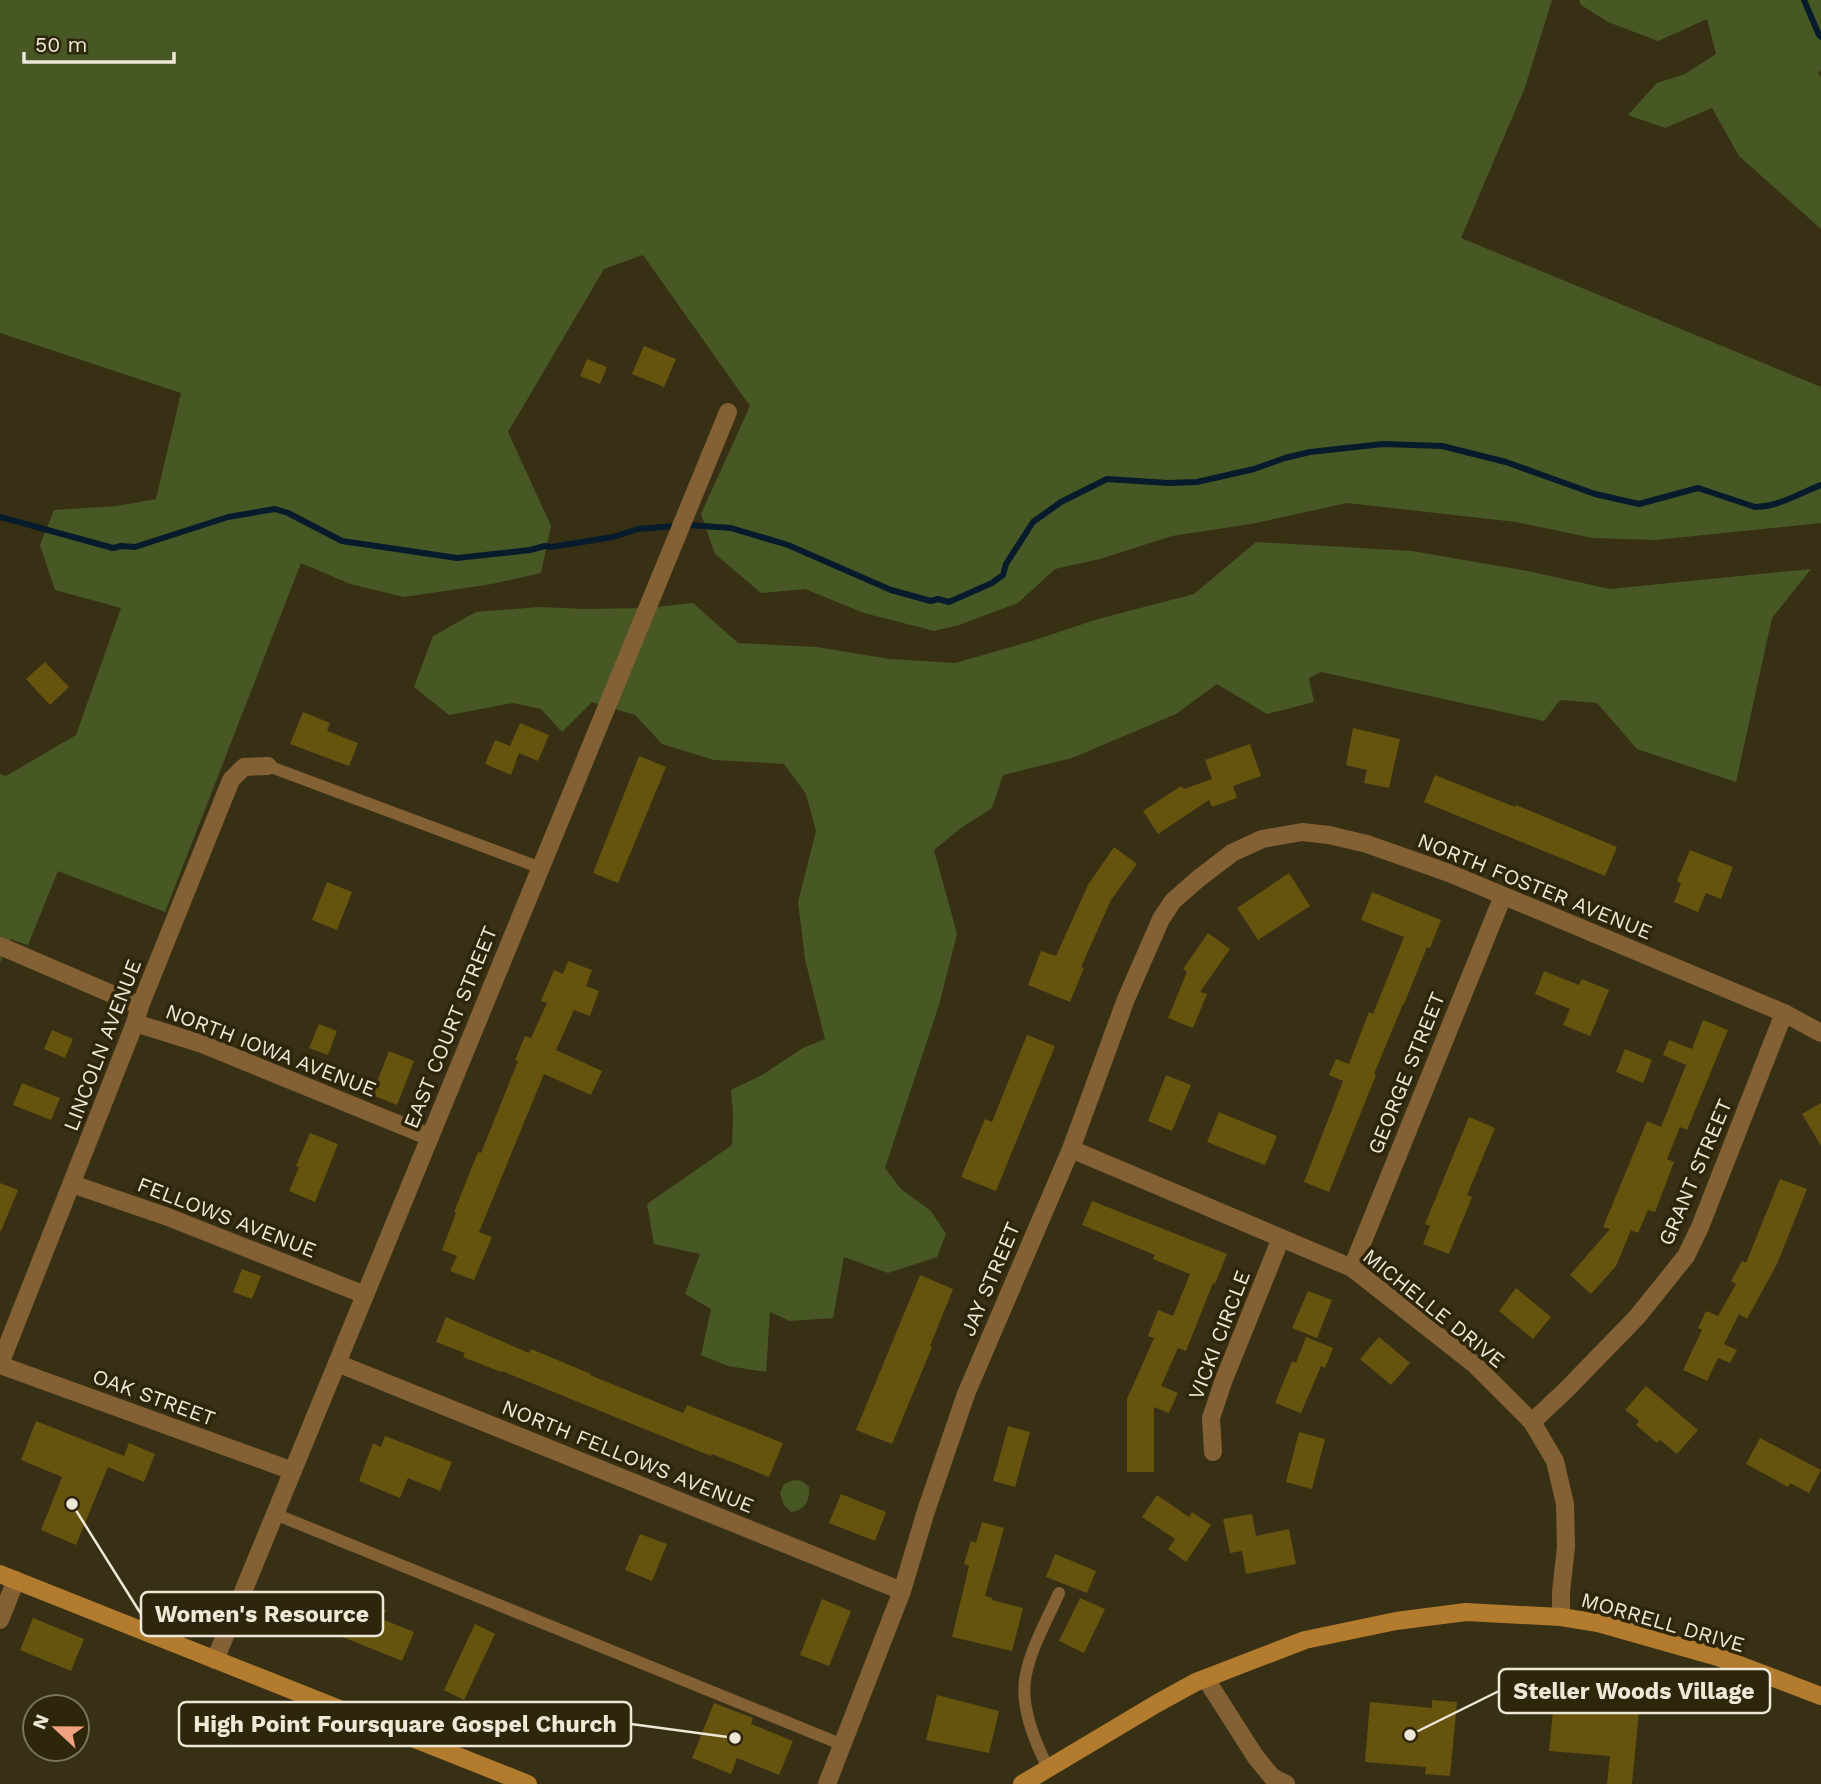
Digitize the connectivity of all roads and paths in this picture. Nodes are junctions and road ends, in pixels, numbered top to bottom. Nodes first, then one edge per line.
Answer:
1 (728, 412) dead end
2 (268, 766) joint
3 (1262, 839) joint
4 (541, 868) junction
5 (1503, 896) junction
6 (0, 946) edge
7 (1784, 1013) junction
8 (138, 1015) junction
9 (1821, 1033) edge
10 (430, 1137) junction
11 (1071, 1149) junction
12 (72, 1184) junction
13 (1281, 1238) junction
14 (1352, 1268) junction
15 (365, 1295) junction
16 (337, 1363) junction
17 (0, 1365) edge
18 (1532, 1422) junction
19 (1213, 1452) dead end
20 (293, 1471) junction
21 (275, 1514) junction
22 (8, 1577) edge
23 (902, 1591) junction
24 (1059, 1593) dead end
25 (1561, 1618) junction
26 (0, 1620) edge
27 (215, 1660) junction
28 (1206, 1679) junction
29 (1821, 1696) edge
30 (843, 1745) junction
31 (1048, 1768) junction
32 (528, 1784) edge
33 (827, 1784) edge
34 (1022, 1784) edge
35 (1286, 1784) edge

1 - 4 street, EAST COURT STREET
2 - 4 lane
2 - 8 street, LINCOLN AVENUE
3 - 5 street, NORTH FOSTER AVENUE
3 - 11 street, JAY STREET
4 - 10 street, EAST COURT STREET
5 - 7 street, NORTH FOSTER AVENUE
5 - 14 street, GEORGE STREET
6 - 8 street, NORTH IOWA AVENUE
7 - 9 street, NORTH FOSTER AVENUE
7 - 18 street, GRANT STREET
8 - 10 street, NORTH IOWA AVENUE
8 - 12 street, LINCOLN AVENUE
10 - 15 street, EAST COURT STREET
11 - 13 street, MICHELLE DRIVE
11 - 23 street, JAY STREET
12 - 15 street, FELLOWS AVENUE
12 - 17 street, LINCOLN AVENUE
13 - 14 street, MICHELLE DRIVE
13 - 19 street, VICKI CIRCLE
14 - 18 street, MICHELLE DRIVE
15 - 16 street, EAST COURT STREET
16 - 20 street, EAST COURT STREET
16 - 23 street, NORTH FELLOWS AVENUE
17 - 20 street, OAK STREET
18 - 25 street, MICHELLE DRIVE
20 - 21 street, EAST COURT STREET
21 - 27 street, EAST COURT STREET
21 - 30 lane
22 - 26 street
22 - 27 main road
23 - 30 street, JAY STREET
24 - 31 lane
25 - 28 main road, MORRELL DRIVE
25 - 29 main road, MORRELL DRIVE
27 - 32 main road
28 - 31 main road, MORRELL DRIVE
28 - 35 street
30 - 33 street, JAY STREET
31 - 34 main road, MORRELL DRIVE

